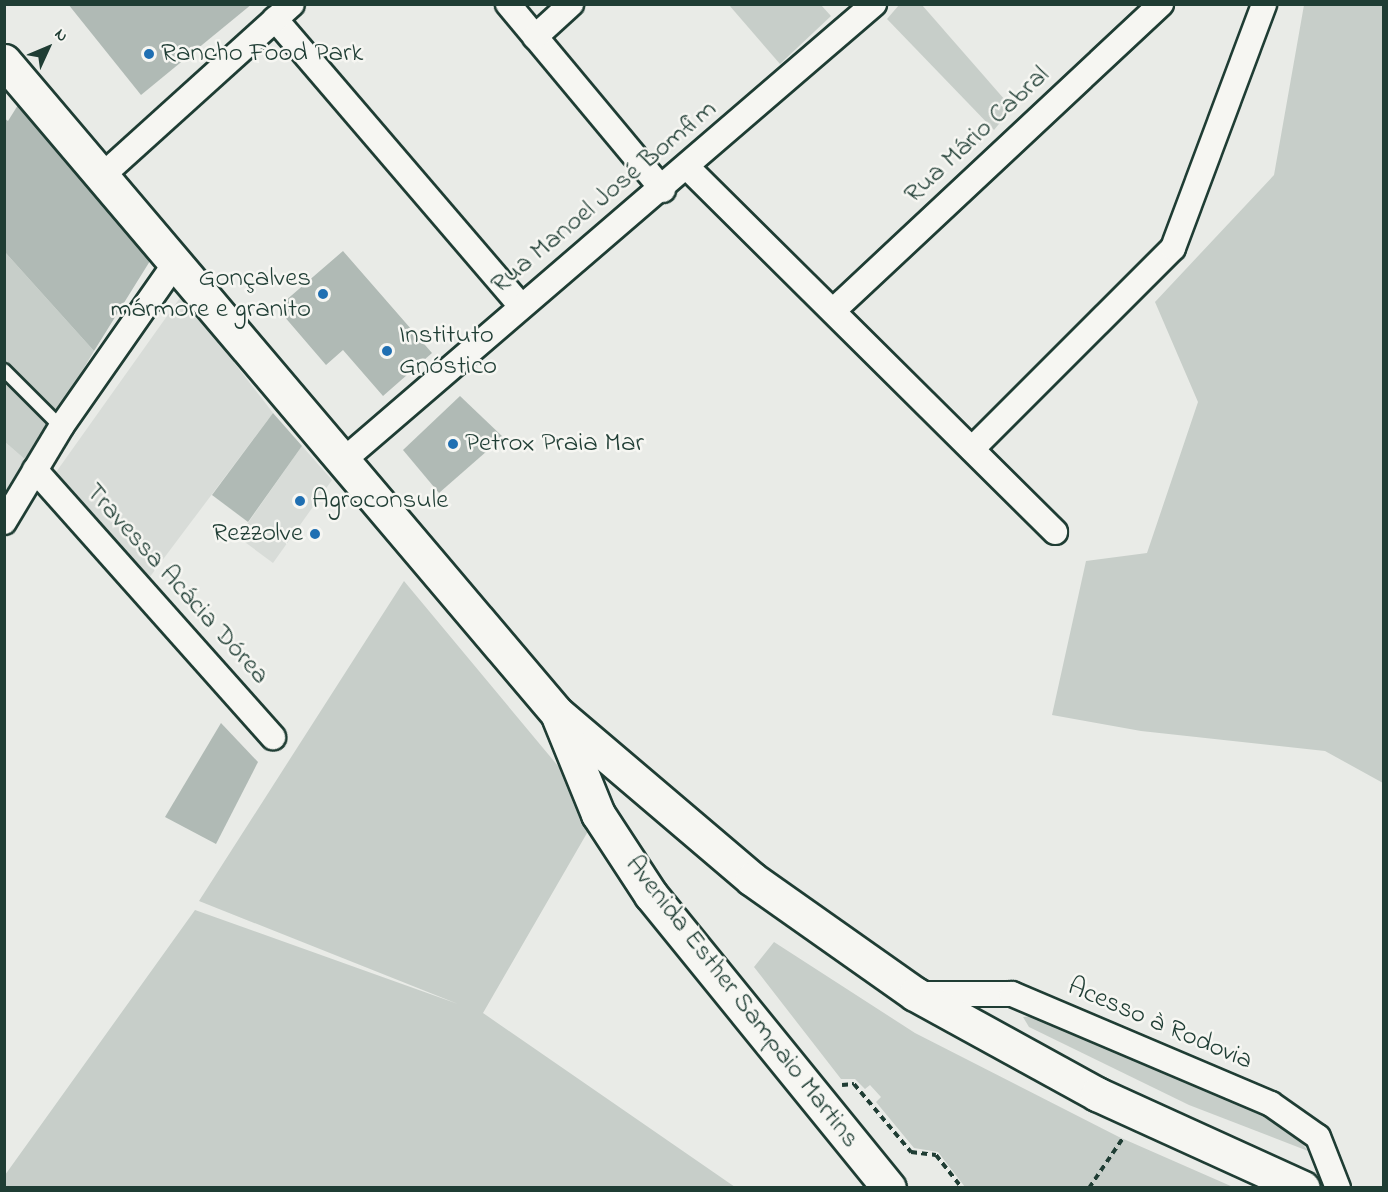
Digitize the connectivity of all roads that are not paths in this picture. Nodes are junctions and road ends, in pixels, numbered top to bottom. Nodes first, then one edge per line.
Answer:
1 (508, 4) edge
2 (571, 4) edge
3 (874, 4) edge
4 (1161, 4) edge
5 (1264, 4) edge
6 (283, 12) edge
7 (535, 37) junction
8 (4, 39) edge
9 (14, 69) edge
10 (688, 168) junction
11 (104, 174) junction
12 (663, 190) junction
13 (177, 261) junction
14 (521, 306) junction
15 (834, 310) junction
16 (4, 370) edge
17 (61, 427) junction
18 (972, 449) junction
19 (345, 459) junction
20 (35, 470) junction
21 (4, 522) edge
22 (1055, 531) dead end
23 (557, 713) junction
24 (273, 737) dead end
25 (915, 993) junction
26 (889, 1188) edge
27 (1303, 1188) edge
28 (1338, 1188) edge

1 - 7 street
2 - 7 street
3 - 10 street, Rua Manoel José Bomfim
4 - 15 street, Rua Mário Cabral
5 - 18 street
6 - 11 street
6 - 14 street
7 - 12 street
8 - 9 main road
9 - 11 main road
10 - 12 street, Rua Manoel José Bomfim
10 - 15 street
11 - 13 main road
12 - 14 street, Rua Manoel José Bomfim
13 - 17 street
13 - 19 main road
14 - 19 street, Rua Manoel José Bomfim
15 - 18 street
16 - 17 lane
17 - 20 street
18 - 22 street
19 - 23 main road
20 - 21 street
20 - 24 street, Travessa Acácia Dórea
23 - 25 main road
23 - 26 main road, Avenida Esther Sampaio Martins
25 - 27 main road
25 - 28 street, Acesso à Rodovia

